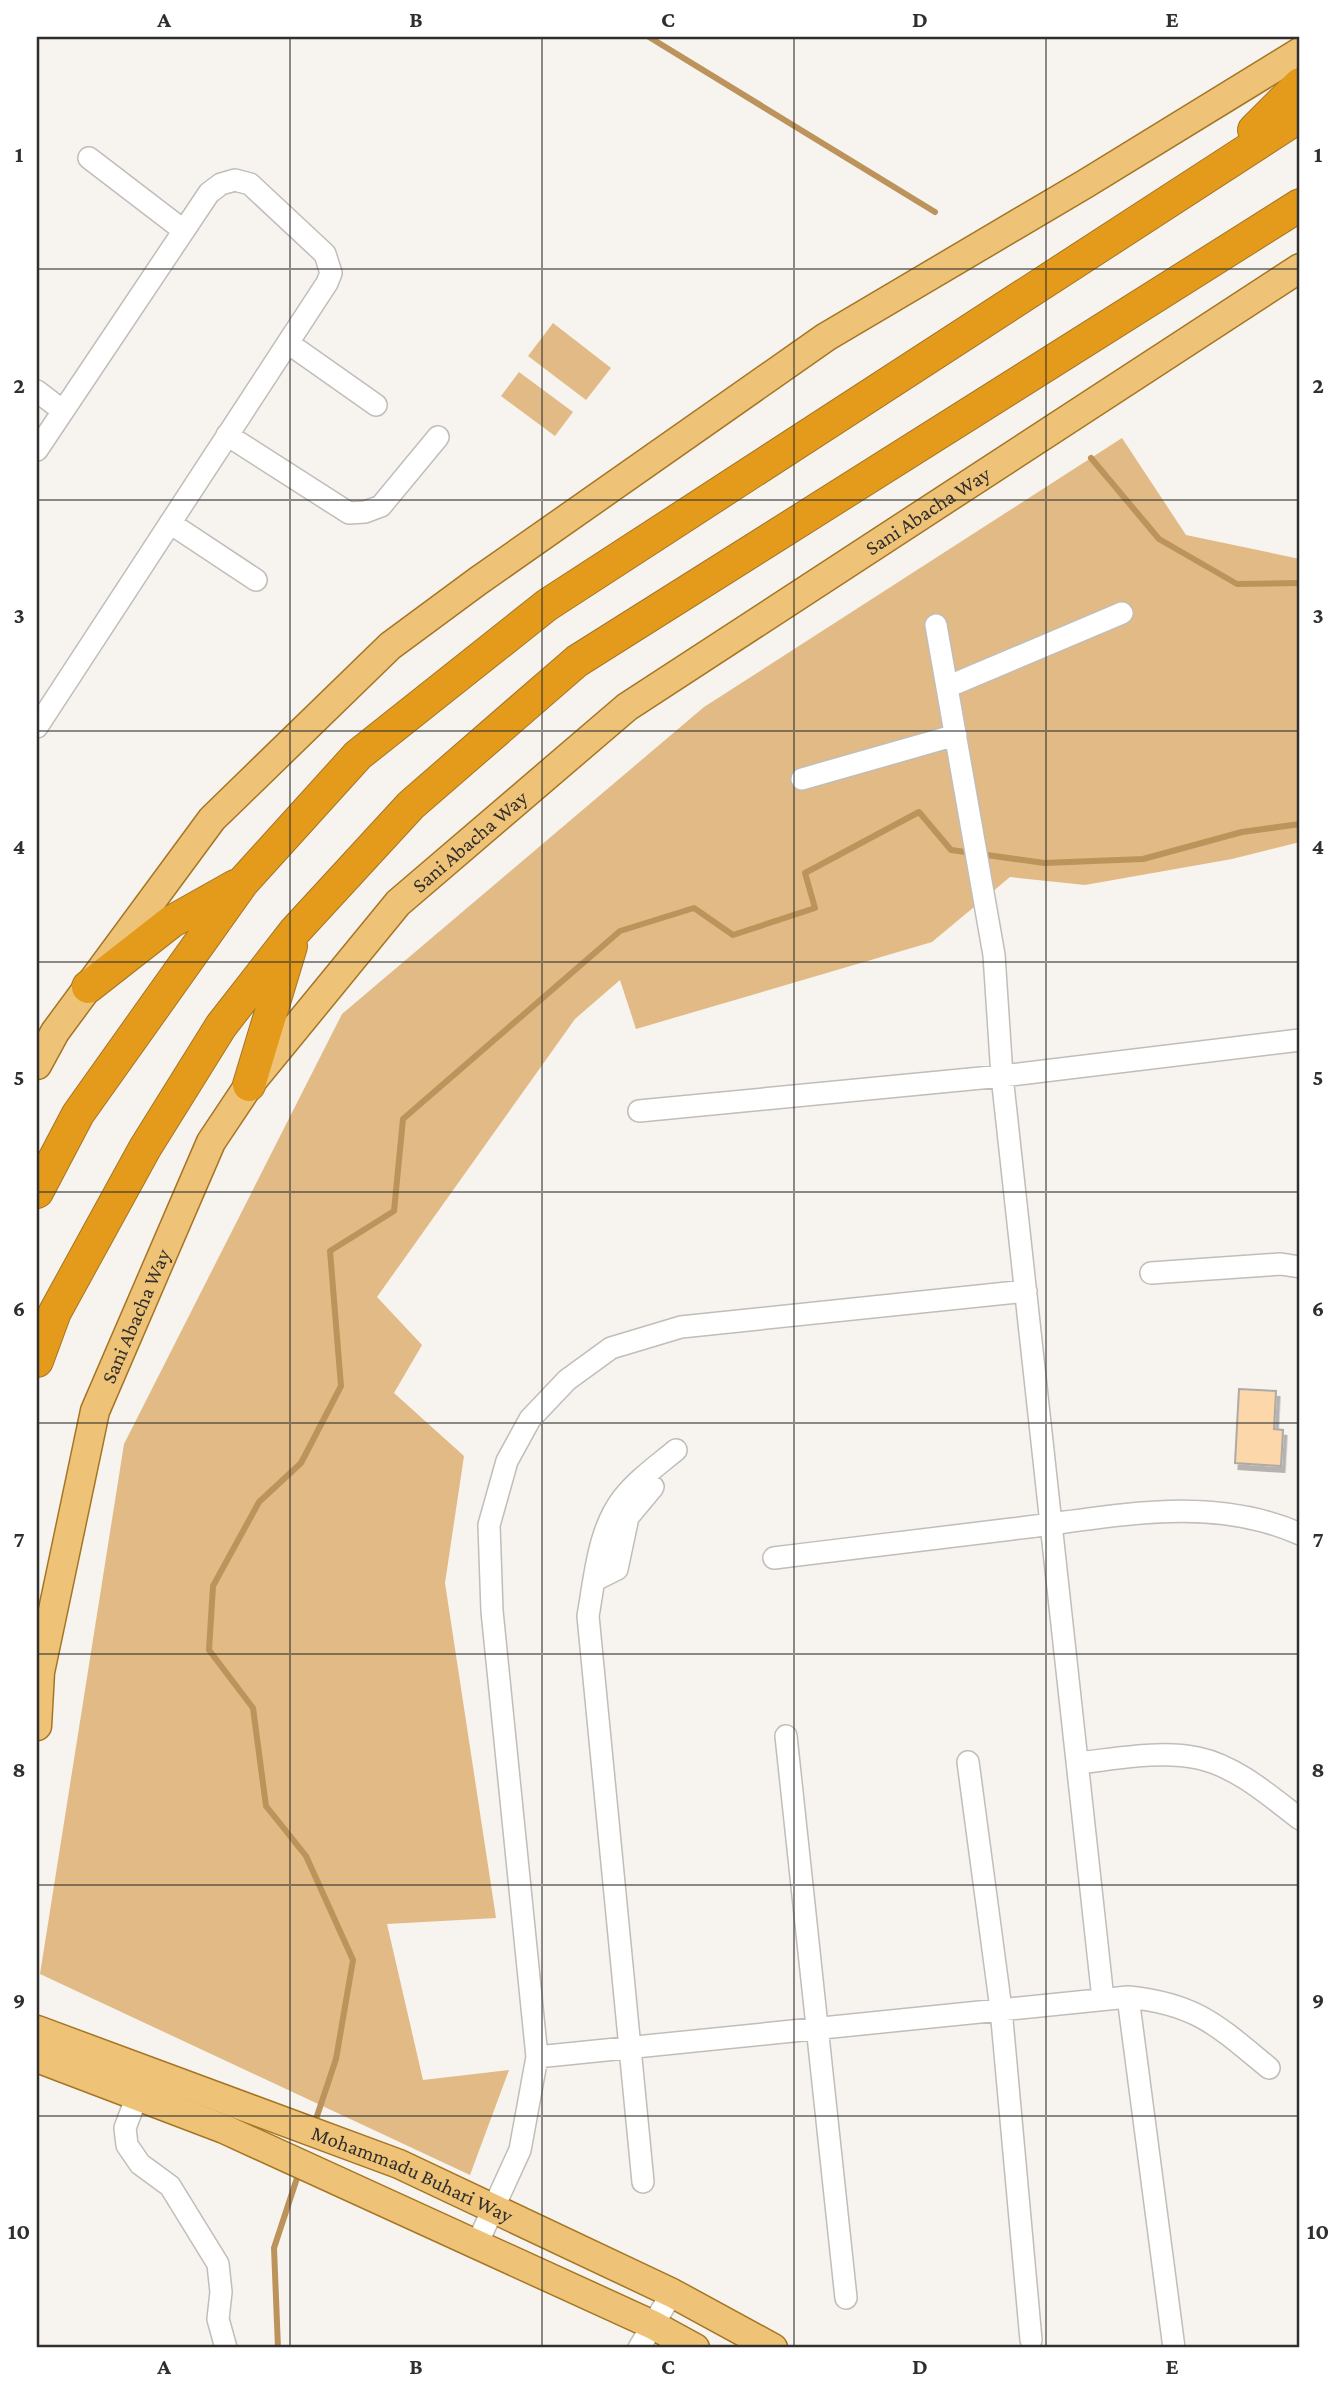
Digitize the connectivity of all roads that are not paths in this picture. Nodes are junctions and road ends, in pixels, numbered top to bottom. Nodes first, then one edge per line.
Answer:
1 (1300, 52) edge
2 (1300, 84) edge
3 (1300, 116) edge
4 (89, 158) dead end
5 (1215, 169) junction
6 (1300, 205) edge
7 (1300, 216) edge
8 (1264, 229) junction
9 (183, 230) junction
10 (1300, 268) edge
11 (288, 343) junction
12 (37, 391) edge
13 (376, 405) dead end
14 (63, 411) junction
15 (228, 435) junction
16 (438, 437) dead end
17 (37, 450) edge
18 (170, 523) junction
19 (256, 580) dead end
20 (1122, 613) dead end
21 (936, 625) dead end
22 (947, 687) junction
23 (37, 727) edge
24 (956, 735) junction
25 (802, 779) dead end
26 (243, 882) junction
27 (295, 931) junction
28 (88, 987) junction
29 (1300, 1040) edge
30 (37, 1065) edge
31 (1002, 1076) junction
32 (249, 1085) junction
33 (639, 1111) dead end
34 (37, 1192) edge
35 (1300, 1268) edge
36 (1151, 1273) dead end
37 (1026, 1291) junction
38 (37, 1361) edge
39 (676, 1450) dead end
40 (653, 1487) dead end
41 (1052, 1524) junction
42 (1300, 1534) edge
43 (774, 1558) dead end
44 (595, 1580) junction
45 (37, 1726) edge
46 (786, 1736) dead end
47 (968, 1762) dead end
48 (1077, 1763) junction
49 (1300, 1819) edge
50 (1128, 1997) junction
51 (1103, 1998) junction
52 (1002, 2009) junction
53 (817, 2028) junction
54 (37, 2031) edge
55 (629, 2047) junction
56 (537, 2057) junction
57 (37, 2058) edge
58 (1269, 2068) dead end
59 (137, 2096) junction
60 (643, 2182) dead end
61 (494, 2207) junction
62 (477, 2244) junction
63 (671, 2293) junction
64 (846, 2298) dead end
65 (646, 2337) edge
66 (1031, 2340) dead end
67 (226, 2348) edge
68 (695, 2348) edge
69 (773, 2348) edge
70 (1174, 2348) edge

1 - 28 main road
2 - 5 highway
3 - 5 highway
4 - 9 street
5 - 26 highway
6 - 8 highway
7 - 8 highway
8 - 27 highway
9 - 11 street
9 - 14 street
10 - 32 main road, Sani Abacha Way
11 - 13 street
11 - 15 street
12 - 14 street
14 - 17 street
15 - 16 street
15 - 18 street
18 - 19 street
18 - 23 street
20 - 22 street
21 - 22 street
22 - 24 street
24 - 25 street
24 - 31 street
26 - 28 highway
26 - 34 highway
27 - 32 highway
27 - 38 highway
28 - 30 main road
29 - 31 street
31 - 33 street
31 - 37 street
32 - 45 main road, Sani Abacha Way
35 - 36 street
37 - 41 street
37 - 56 street
39 - 44 street
40 - 44 street
41 - 42 street
41 - 43 street
41 - 48 street
44 - 55 street
46 - 53 street
47 - 52 street
48 - 49 street
48 - 51 street
50 - 51 street
50 - 58 street
50 - 70 street
51 - 52 street
52 - 53 street
52 - 66 street
53 - 55 street
53 - 64 street
54 - 61 main road, Mohammadu Buhari Way
55 - 56 street
55 - 60 street
56 - 61 street
57 - 59 main road, Mohammadu Buhari Way
59 - 62 main road, Mohammadu Buhari Way
59 - 67 street
61 - 62 street
61 - 63 main road, Mohammadu Buhari Way
62 - 65 main road, Mohammadu Buhari Way
63 - 65 street
63 - 69 main road, Mohammadu Buhari Way
65 - 68 main road, Mohammadu Buhari Way

